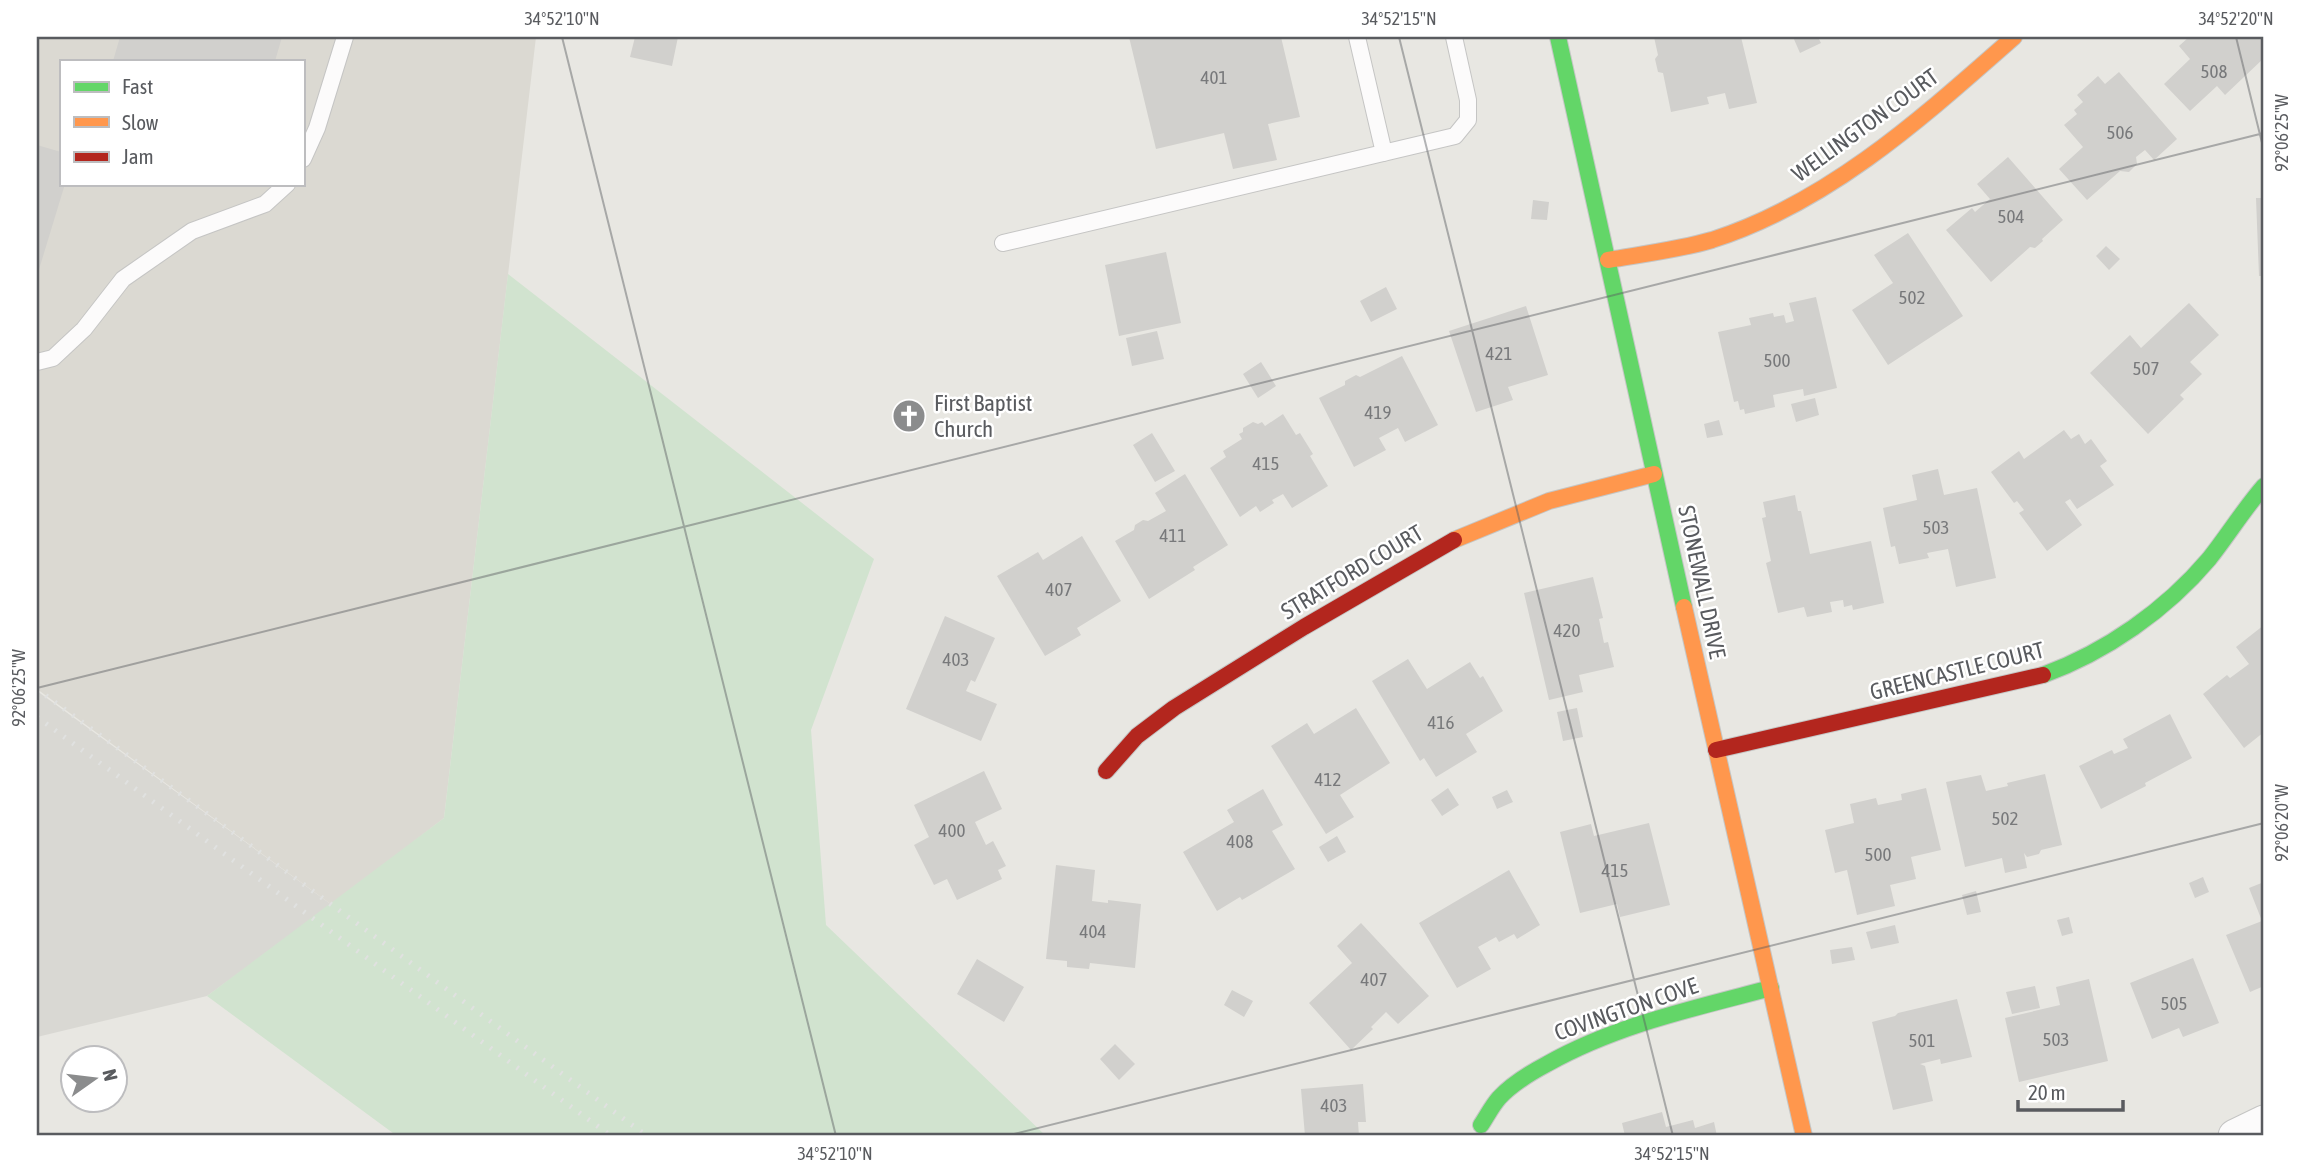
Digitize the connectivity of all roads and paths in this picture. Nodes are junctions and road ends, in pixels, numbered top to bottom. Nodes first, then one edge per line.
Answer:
1 (345, 37) edge
2 (1357, 37) edge
3 (1454, 37) edge
4 (1558, 37) edge
5 (2014, 37) edge
6 (1384, 153) junction
7 (304, 157) edge
8 (284, 186) edge
9 (1003, 243) dead end
10 (1608, 260) junction
11 (37, 362) edge
12 (1654, 474) junction
13 (2264, 486) edge
14 (1716, 750) junction
15 (1106, 772) dead end
16 (1771, 988) junction
17 (2264, 1122) edge
18 (1481, 1125) dead end
19 (1804, 1136) edge
20 (2235, 1136) edge

1 - 7 lane
2 - 6 lane
3 - 6 lane
4 - 10 street, STONEWALL DRIVE
5 - 10 street, WELLINGTON COURT
6 - 9 lane
8 - 11 lane
10 - 12 street, STONEWALL DRIVE
12 - 14 street, STONEWALL DRIVE
12 - 15 street, STRATFORD COURT
13 - 14 street, GREENCASTLE COURT
14 - 16 street, STONEWALL DRIVE
16 - 18 street, COVINGTON COVE
16 - 19 street, STONEWALL DRIVE
17 - 20 street

